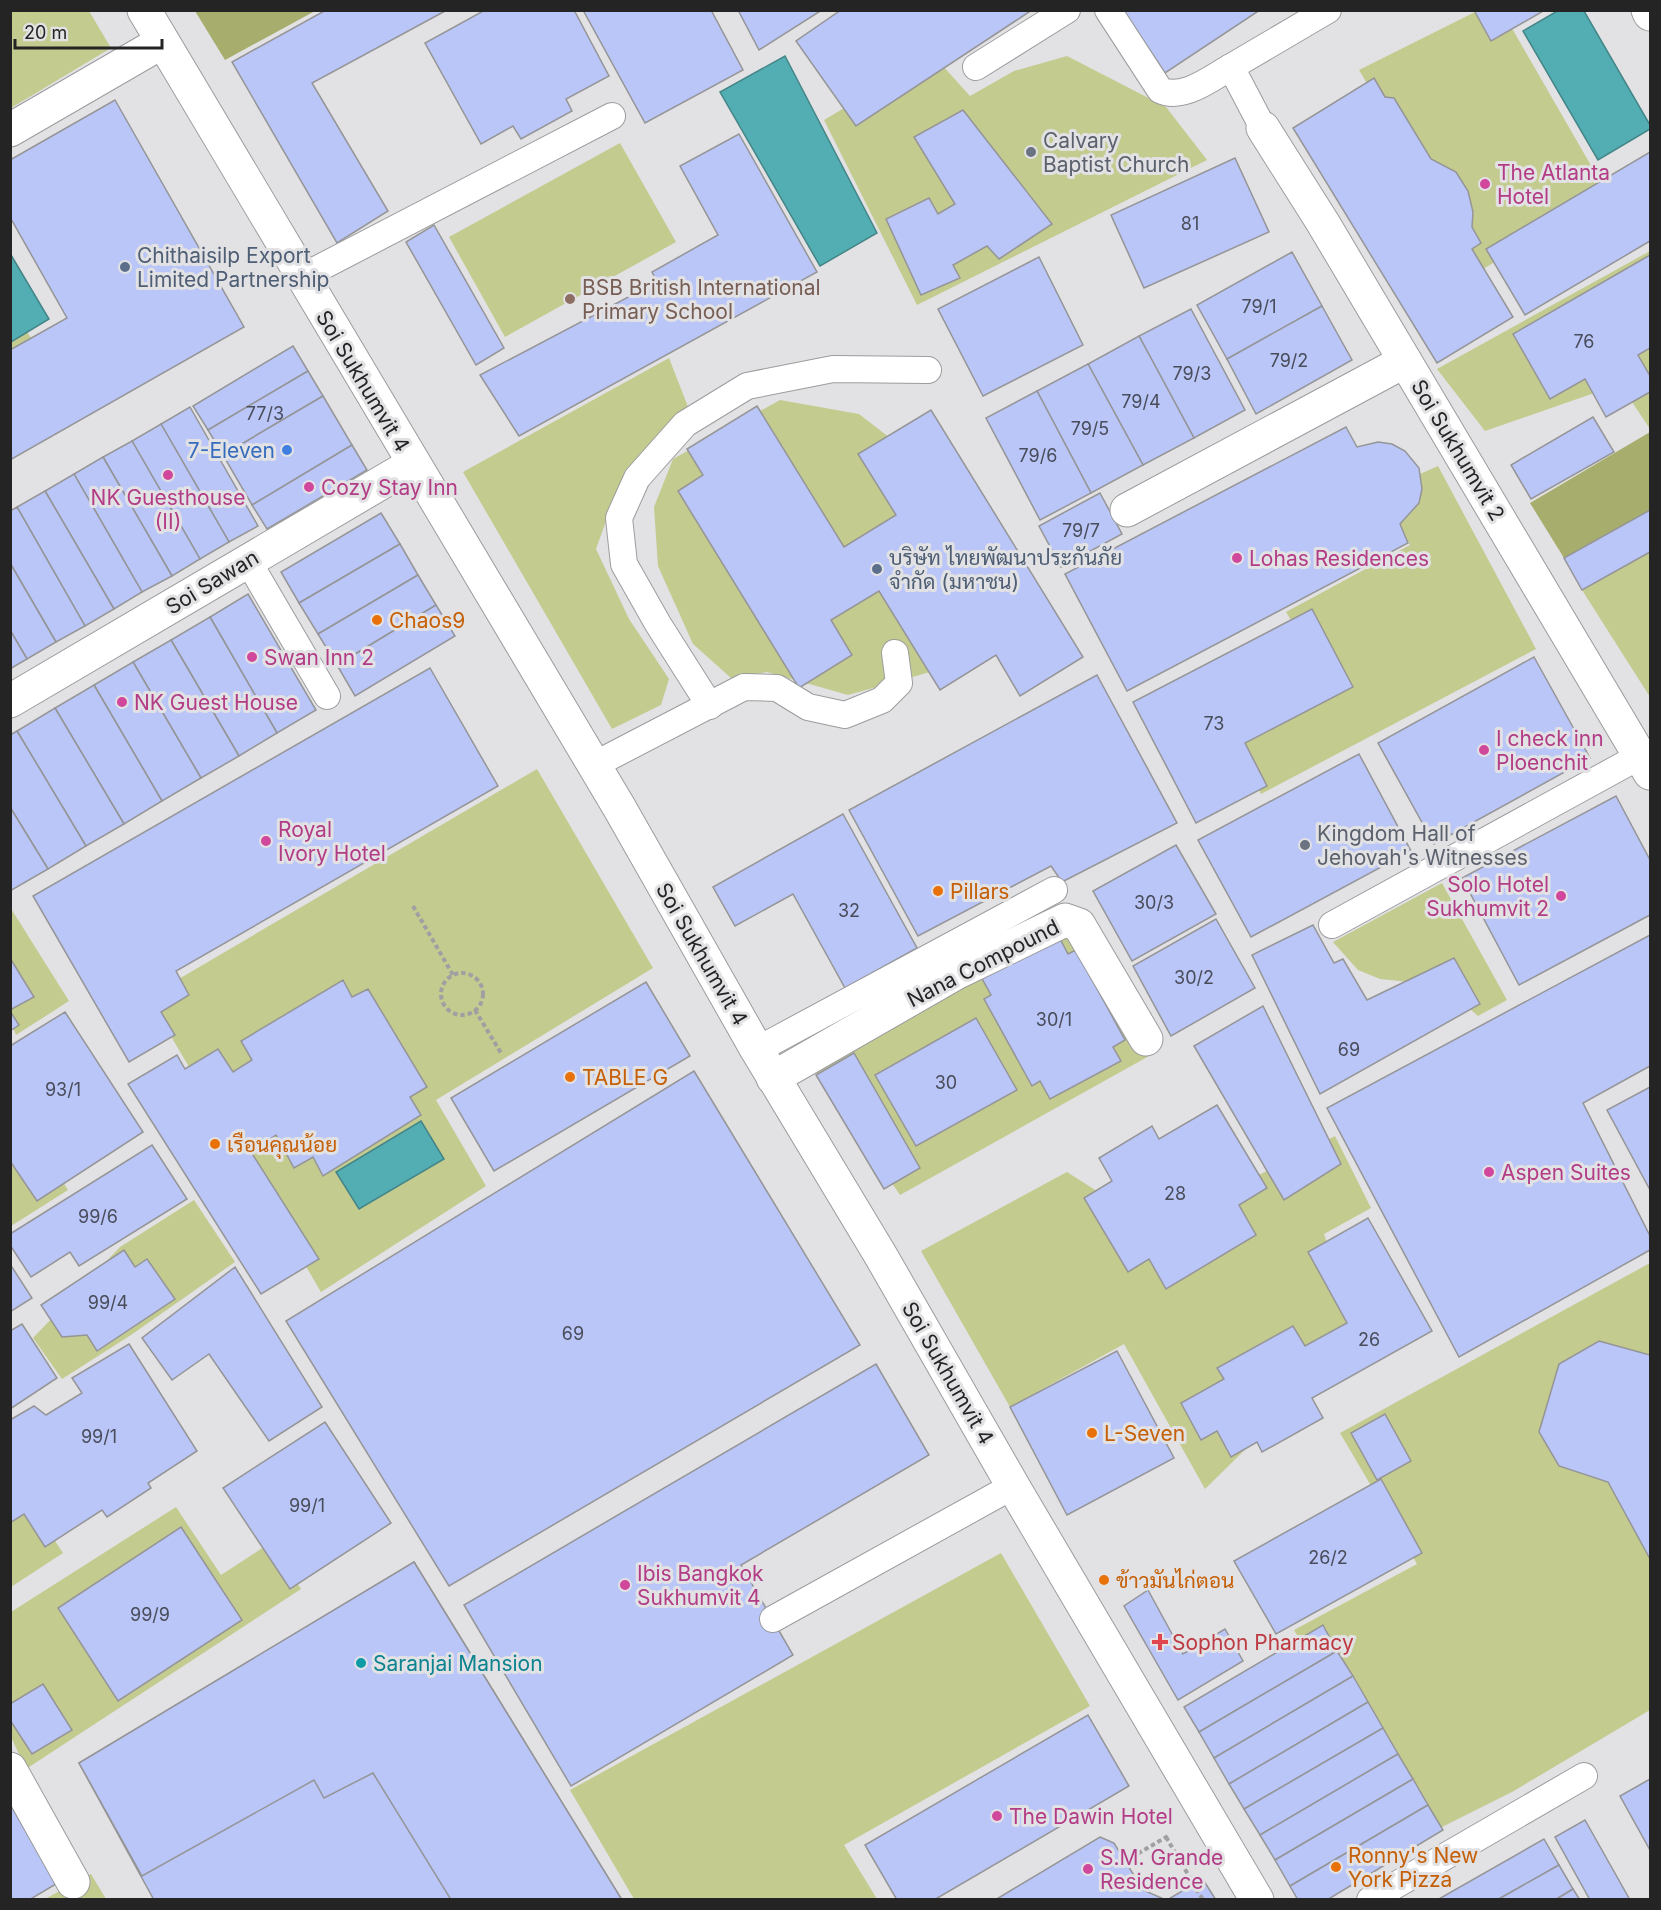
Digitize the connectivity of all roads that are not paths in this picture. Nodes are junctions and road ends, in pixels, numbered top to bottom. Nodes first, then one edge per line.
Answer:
1 (144, 10) edge
2 (1067, 10) edge
3 (1108, 10) edge
4 (1328, 10) edge
5 (162, 42) junction
6 (976, 67) dead end
7 (1231, 67) junction
8 (612, 116) dead end
9 (1263, 128) joint
10 (10, 130) edge
11 (302, 277) junction
12 (1405, 361) junction
13 (928, 370) dead end
14 (413, 464) junction
15 (1127, 510) dead end
16 (249, 561) junction
17 (895, 653) dead end
18 (327, 696) dead end
19 (10, 701) edge
20 (710, 706) junction
21 (594, 765) junction
22 (1645, 765) edge
23 (1053, 890) dead end
24 (1332, 925) dead end
25 (1146, 1039) dead end
26 (765, 1064) junction
27 (1013, 1486) junction
28 (773, 1619) dead end
29 (10, 1769) edge
30 (1584, 1776) dead end
31 (73, 1882) dead end
32 (1257, 1899) edge
33 (1370, 1899) edge

1 - 5 street, Soi Sukhumvit 4
2 - 6 lane
3 - 7 lane
4 - 7 lane
5 - 10 street
5 - 11 street, Soi Sukhumvit 4
7 - 9 lane
8 - 11 lane
9 - 12 street, Soi Sukhumvit 2
11 - 14 street, Soi Sukhumvit 4
12 - 15 street
12 - 22 street, Soi Sukhumvit 2
13 - 20 lane
14 - 16 street, Soi Sawan
14 - 21 street, Soi Sukhumvit 4
16 - 18 lane
16 - 19 street, Soi Sawan
17 - 20 lane
20 - 21 lane
21 - 26 street, Soi Sukhumvit 4
22 - 24 lane
23 - 26 lane
25 - 26 street, Nana Compound
26 - 27 street, Soi Sukhumvit 4
27 - 28 lane
27 - 32 street, Soi Sukhumvit 4
29 - 31 street
30 - 33 lane

